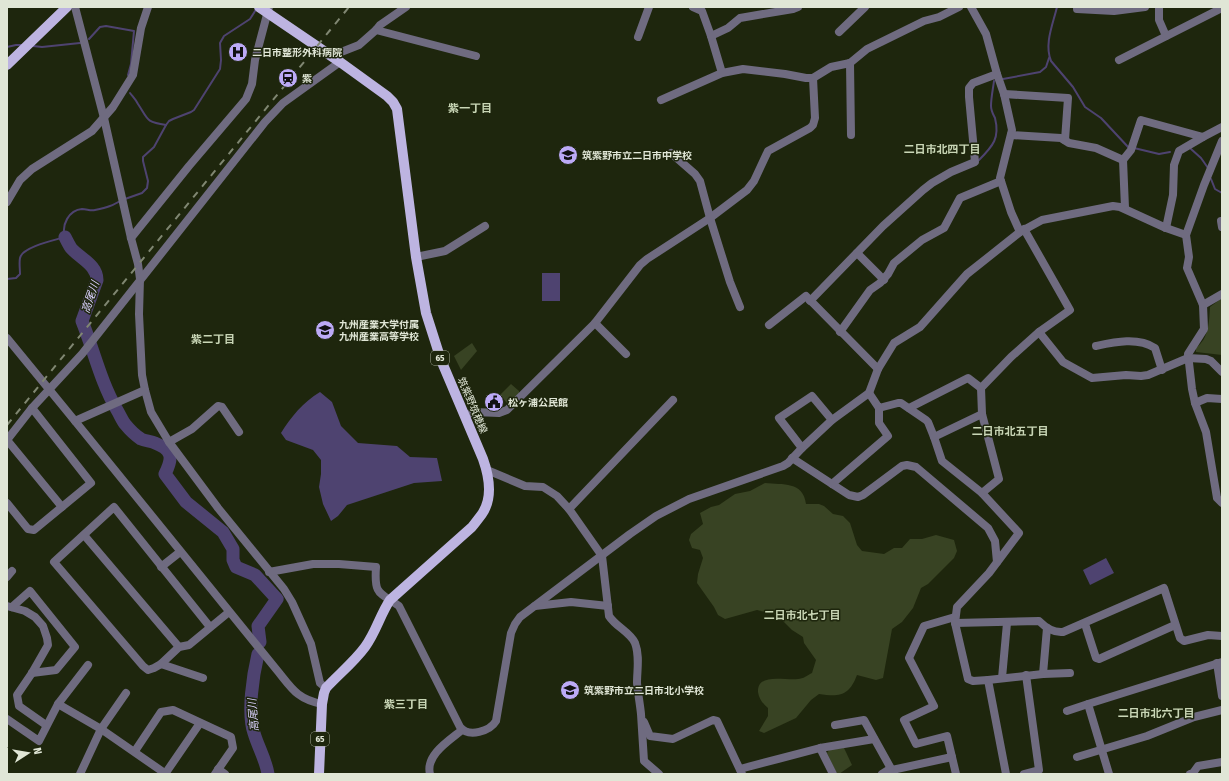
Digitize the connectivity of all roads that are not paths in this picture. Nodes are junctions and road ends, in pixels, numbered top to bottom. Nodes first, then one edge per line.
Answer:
1 (67, 7) edge
2 (75, 7) edge
3 (148, 7) edge
4 (406, 7) edge
5 (649, 7) edge
6 (694, 7) edge
7 (798, 7) edge
8 (865, 7) edge
9 (959, 7) edge
10 (971, 7) edge
11 (1077, 7) edge
12 (1145, 7) edge
13 (1160, 7) edge
14 (1222, 8) edge
15 (265, 9) edge
16 (1114, 9) edge
17 (376, 30) junction
18 (839, 32) dead end
19 (711, 36) junction
20 (1166, 36) junction
21 (638, 37) dead end
22 (331, 56) junction
23 (476, 56) dead end
24 (1118, 60) dead end
25 (340, 62) junction
26 (850, 63) junction
27 (7, 65) edge
28 (722, 73) junction
29 (997, 74) junction
30 (813, 78) junction
31 (1004, 94) junction
32 (661, 100) dead end
33 (104, 118) junction
34 (1222, 127) edge
35 (850, 135) dead end
36 (1011, 135) junction
37 (1203, 136) junction
38 (1065, 140) junction
39 (1222, 140) edge
40 (671, 153) dead end
41 (1123, 160) junction
42 (1001, 181) junction
43 (7, 202) edge
44 (1124, 208) junction
45 (710, 218) junction
46 (485, 226) dead end
47 (1166, 228) junction
48 (1022, 230) junction
49 (1186, 235) junction
50 (131, 238) junction
51 (856, 253) junction
52 (416, 257) junction
53 (140, 279) junction
54 (884, 280) junction
55 (1222, 294) edge
56 (810, 301) junction
57 (1203, 305) junction
58 (740, 307) dead end
59 (595, 322) junction
60 (769, 326) dead end
61 (840, 332) junction
62 (1039, 332) junction
63 (7, 338) edge
64 (1096, 346) dead end
65 (626, 354) dead end
66 (1188, 358) junction
67 (878, 369) junction
68 (1162, 370) junction
69 (1222, 372) edge
70 (981, 388) junction
71 (50, 390) junction
72 (144, 390) junction
73 (869, 393) junction
74 (1222, 399) edge
75 (673, 400) dead end
76 (1195, 403) junction
77 (32, 408) junction
78 (879, 408) junction
79 (909, 408) junction
80 (982, 414) junction
81 (465, 415) junction
82 (832, 420) junction
83 (75, 421) junction
84 (239, 432) dead end
85 (934, 437) junction
86 (7, 440) edge
87 (169, 442) junction
88 (802, 448) junction
89 (792, 458) junction
90 (487, 470) junction
91 (832, 484) junction
92 (982, 493) junction
93 (7, 503) edge
94 (1222, 503) edge
95 (62, 506) junction
96 (569, 509) junction
97 (84, 535) junction
98 (180, 552) junction
99 (602, 556) junction
100 (998, 562) junction
101 (161, 567) junction
102 (269, 572) junction
103 (390, 600) junction
104 (10, 606) edge
105 (534, 606) junction
106 (608, 606) junction
107 (229, 612) junction
108 (955, 620) junction
109 (1007, 623) junction
110 (1085, 624) junction
111 (1175, 625) junction
112 (210, 627) junction
113 (1047, 628) junction
114 (1222, 636) edge
115 (179, 647) junction
116 (1219, 662) edge
117 (161, 664) junction
118 (88, 665) dead end
119 (32, 673) junction
120 (1070, 673) dead end
121 (1043, 674) junction
122 (1026, 676) junction
123 (203, 678) dead end
124 (1002, 678) junction
125 (988, 680) junction
126 (326, 688) junction
127 (126, 693) dead end
128 (1222, 696) edge
129 (58, 704) junction
130 (322, 704) junction
131 (1088, 704) junction
132 (1222, 710) edge
133 (1067, 711) dead end
134 (641, 714) junction
135 (7, 719) edge
136 (200, 723) junction
137 (46, 725) junction
138 (836, 725) dead end
139 (101, 729) junction
140 (462, 730) junction
141 (874, 739) junction
142 (820, 748) junction
143 (1102, 750) junction
144 (134, 751) junction
145 (952, 756) junction
146 (1077, 757) dead end
147 (1222, 762) edge
148 (741, 771) edge
149 (892, 771) edge
150 (216, 772) edge
151 (80, 774) edge
152 (166, 774) edge
153 (225, 774) edge
154 (319, 774) edge
155 (430, 774) edge
156 (659, 774) edge
157 (833, 774) edge
158 (882, 774) edge
159 (956, 774) edge
160 (1006, 774) edge
161 (1024, 774) edge
162 (1109, 774) edge
163 (1190, 774) edge

1 - 27 main road
2 - 33 street
3 - 33 street
4 - 17 street
5 - 21 street
6 - 19 street
7 - 19 street
8 - 18 street
9 - 26 street
10 - 29 street
11 - 16 street
12 - 16 street
13 - 20 street
14 - 20 street
15 - 22 main road, 筑紫野筑穂線 / 65
15 - 50 street
17 - 22 street
17 - 23 street
19 - 28 street
20 - 24 street
22 - 25 main road, 筑紫野筑穂線 / 65
25 - 52 main road, 筑紫野筑穂線 / 65
25 - 53 street
26 - 30 street
26 - 35 street
28 - 30 street
28 - 32 street
29 - 31 street
29 - 51 street
30 - 45 street
31 - 36 street
31 - 38 street
33 - 43 street
33 - 50 street
34 - 37 street
36 - 38 street
36 - 42 street
37 - 41 street
37 - 47 street
38 - 41 street
39 - 49 street
40 - 45 street
41 - 44 street
42 - 48 street
42 - 54 street
44 - 47 street
44 - 48 street
45 - 58 street
45 - 59 street
46 - 52 street
47 - 49 street
48 - 62 street
48 - 67 street
49 - 57 street
50 - 53 street
51 - 54 street
51 - 56 street
52 - 81 main road, 筑紫野筑穂線 / 65
53 - 71 street
53 - 72 street
54 - 61 street
55 - 57 street
56 - 60 street
56 - 61 street
57 - 66 street
59 - 65 street
59 - 81 street
61 - 67 street
62 - 68 street
62 - 70 street
63 - 71 street
64 - 68 street
66 - 68 street
66 - 69 street
66 - 76 street
67 - 73 street
70 - 79 street
70 - 80 street
71 - 77 street
71 - 83 street
72 - 83 street
72 - 87 street
73 - 78 street
73 - 82 street
74 - 76 street
75 - 96 street
76 - 94 street
77 - 86 street
77 - 95 street
78 - 79 street
78 - 91 street
79 - 85 street
80 - 85 street
80 - 92 street
81 - 90 main road, 筑紫野筑穂線 / 65
82 - 88 street
82 - 88 street
83 - 98 street
84 - 87 street
85 - 92 street
86 - 95 street
87 - 102 street
88 - 89 street
89 - 91 street
89 - 99 street
90 - 96 street
90 - 103 main road, 筑紫野筑穂線 / 65
91 - 100 street
92 - 100 street
93 - 95 street
96 - 99 street
97 - 101 street
97 - 115 street
97 - 117 street
98 - 101 street
98 - 107 street
99 - 105 street
99 - 106 street
100 - 108 street
101 - 112 street
102 - 103 street
102 - 126 street
103 - 126 main road, 筑紫野筑穂線 / 65
103 - 140 street
104 - 119 street
104 - 119 street
105 - 106 street
105 - 140 street
106 - 134 street
107 - 112 street
107 - 130 street
108 - 109 street
108 - 125 street
108 - 145 street
109 - 113 street
109 - 124 street
110 - 111 street
110 - 111 street
110 - 113 street
111 - 114 street
112 - 115 street
113 - 121 street
115 - 117 street
116 - 128 street
116 - 131 street
117 - 123 street
118 - 129 street
119 - 137 street
120 - 121 street
121 - 122 street
122 - 124 street
122 - 161 street
124 - 125 street
125 - 160 street
126 - 130 main road, 65
127 - 139 street
129 - 137 street
129 - 139 street
130 - 154 main road, 65
131 - 133 street
131 - 143 street
132 - 143 street
134 - 148 street
134 - 156 street
135 - 137 street
136 - 144 street
136 - 150 street
136 - 152 street
138 - 141 street
139 - 144 street
139 - 151 street
140 - 155 street
141 - 142 street
141 - 149 street
142 - 148 street
142 - 157 street
143 - 146 street
143 - 162 street
144 - 152 street
145 - 149 street
145 - 159 street
147 - 163 street
149 - 158 street
150 - 153 street

